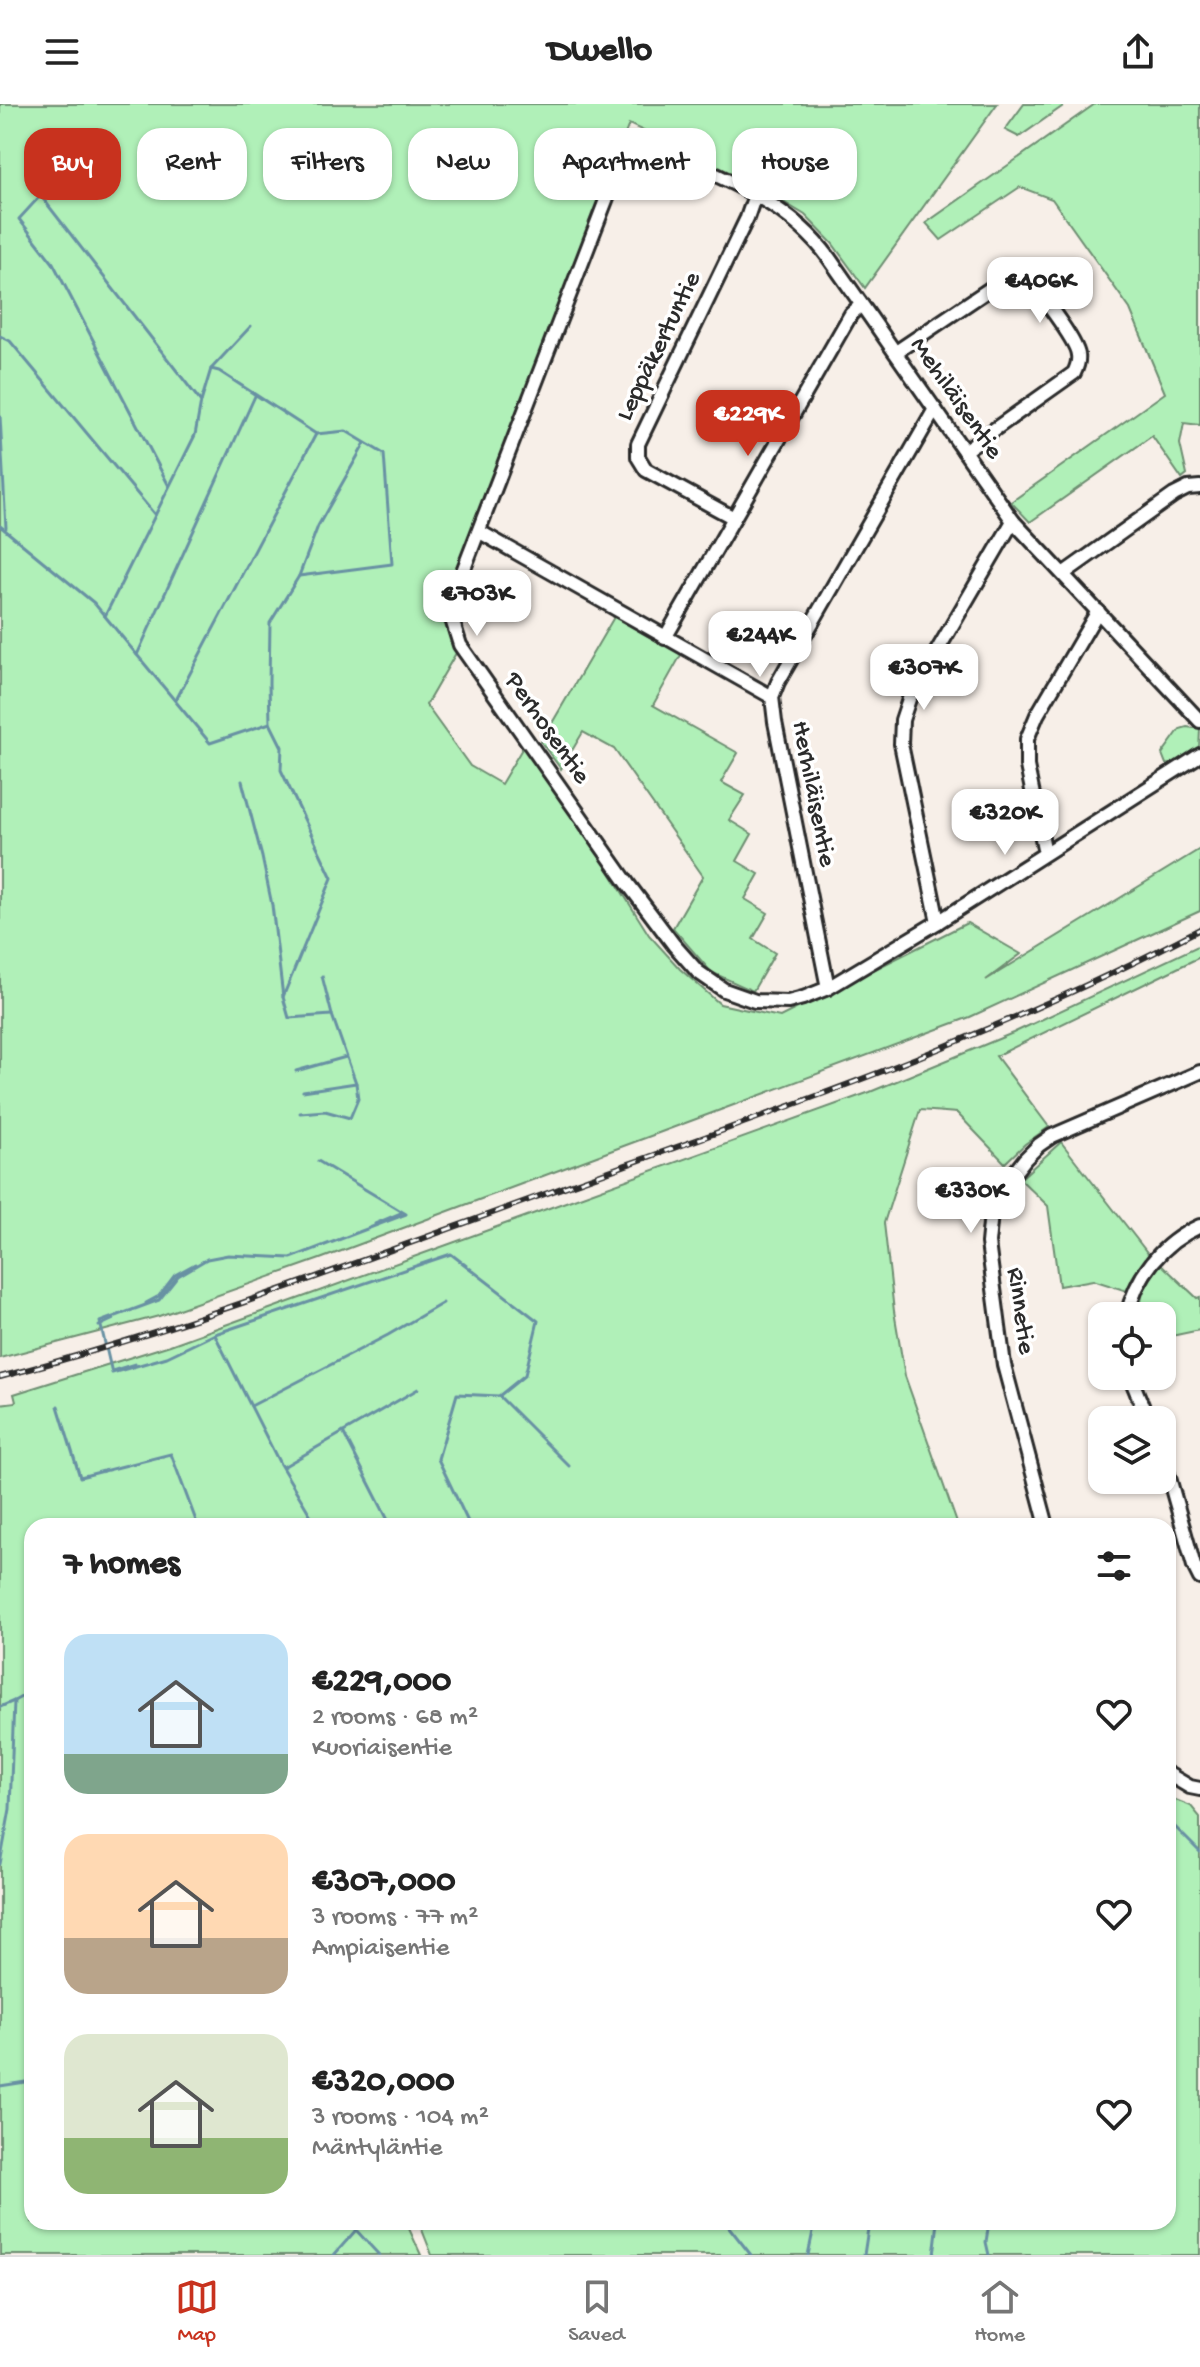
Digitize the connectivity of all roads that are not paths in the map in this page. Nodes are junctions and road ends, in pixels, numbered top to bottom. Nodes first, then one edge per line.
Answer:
1 (606, 200) edge
2 (753, 200) edge
3 (764, 200) edge
4 (861, 305) junction
5 (896, 352) junction
6 (935, 409) junction
7 (964, 451) junction
8 (1200, 487) edge
9 (734, 518) junction
10 (1013, 521) junction
11 (480, 532) junction
12 (1063, 574) junction
13 (1098, 611) junction
14 (665, 638) junction
15 (772, 697) junction
16 (1200, 721) edge
17 (1200, 755) edge
18 (1045, 853) junction
19 (938, 922) junction
20 (828, 988) junction
21 (1200, 1072) edge
22 (1200, 1226) edge
23 (1130, 1302) edge
24 (1174, 1494) edge
25 (1045, 1518) edge
26 (1200, 1578) edge
27 (1176, 1779) edge
28 (1200, 1789) edge

1 - 11 street, Perhosentie
2 - 9 street, Leppäkertuntie
3 - 4 street, Mehiläisentie
4 - 5 street, Mehiläisentie
4 - 9 street
5 - 6 street, Mehiläisentie
5 - 7 street
6 - 7 street, Mehiläisentie
6 - 15 street, Herhiläisentie
7 - 10 street, Mehiläisentie
8 - 12 street
9 - 14 street
10 - 12 street, Mehiläisentie
10 - 19 street
11 - 14 street
11 - 20 street, Perhosentie
12 - 13 street, Mehiläisentie
13 - 16 street, Mehiläisentie
13 - 18 street
14 - 15 street
15 - 20 street, Herhiläisentie
17 - 18 street, Perhosentie
18 - 19 street, Perhosentie
19 - 20 street, Perhosentie
21 - 25 street, Rinnetie
22 - 23 street
24 - 26 street
27 - 28 street

